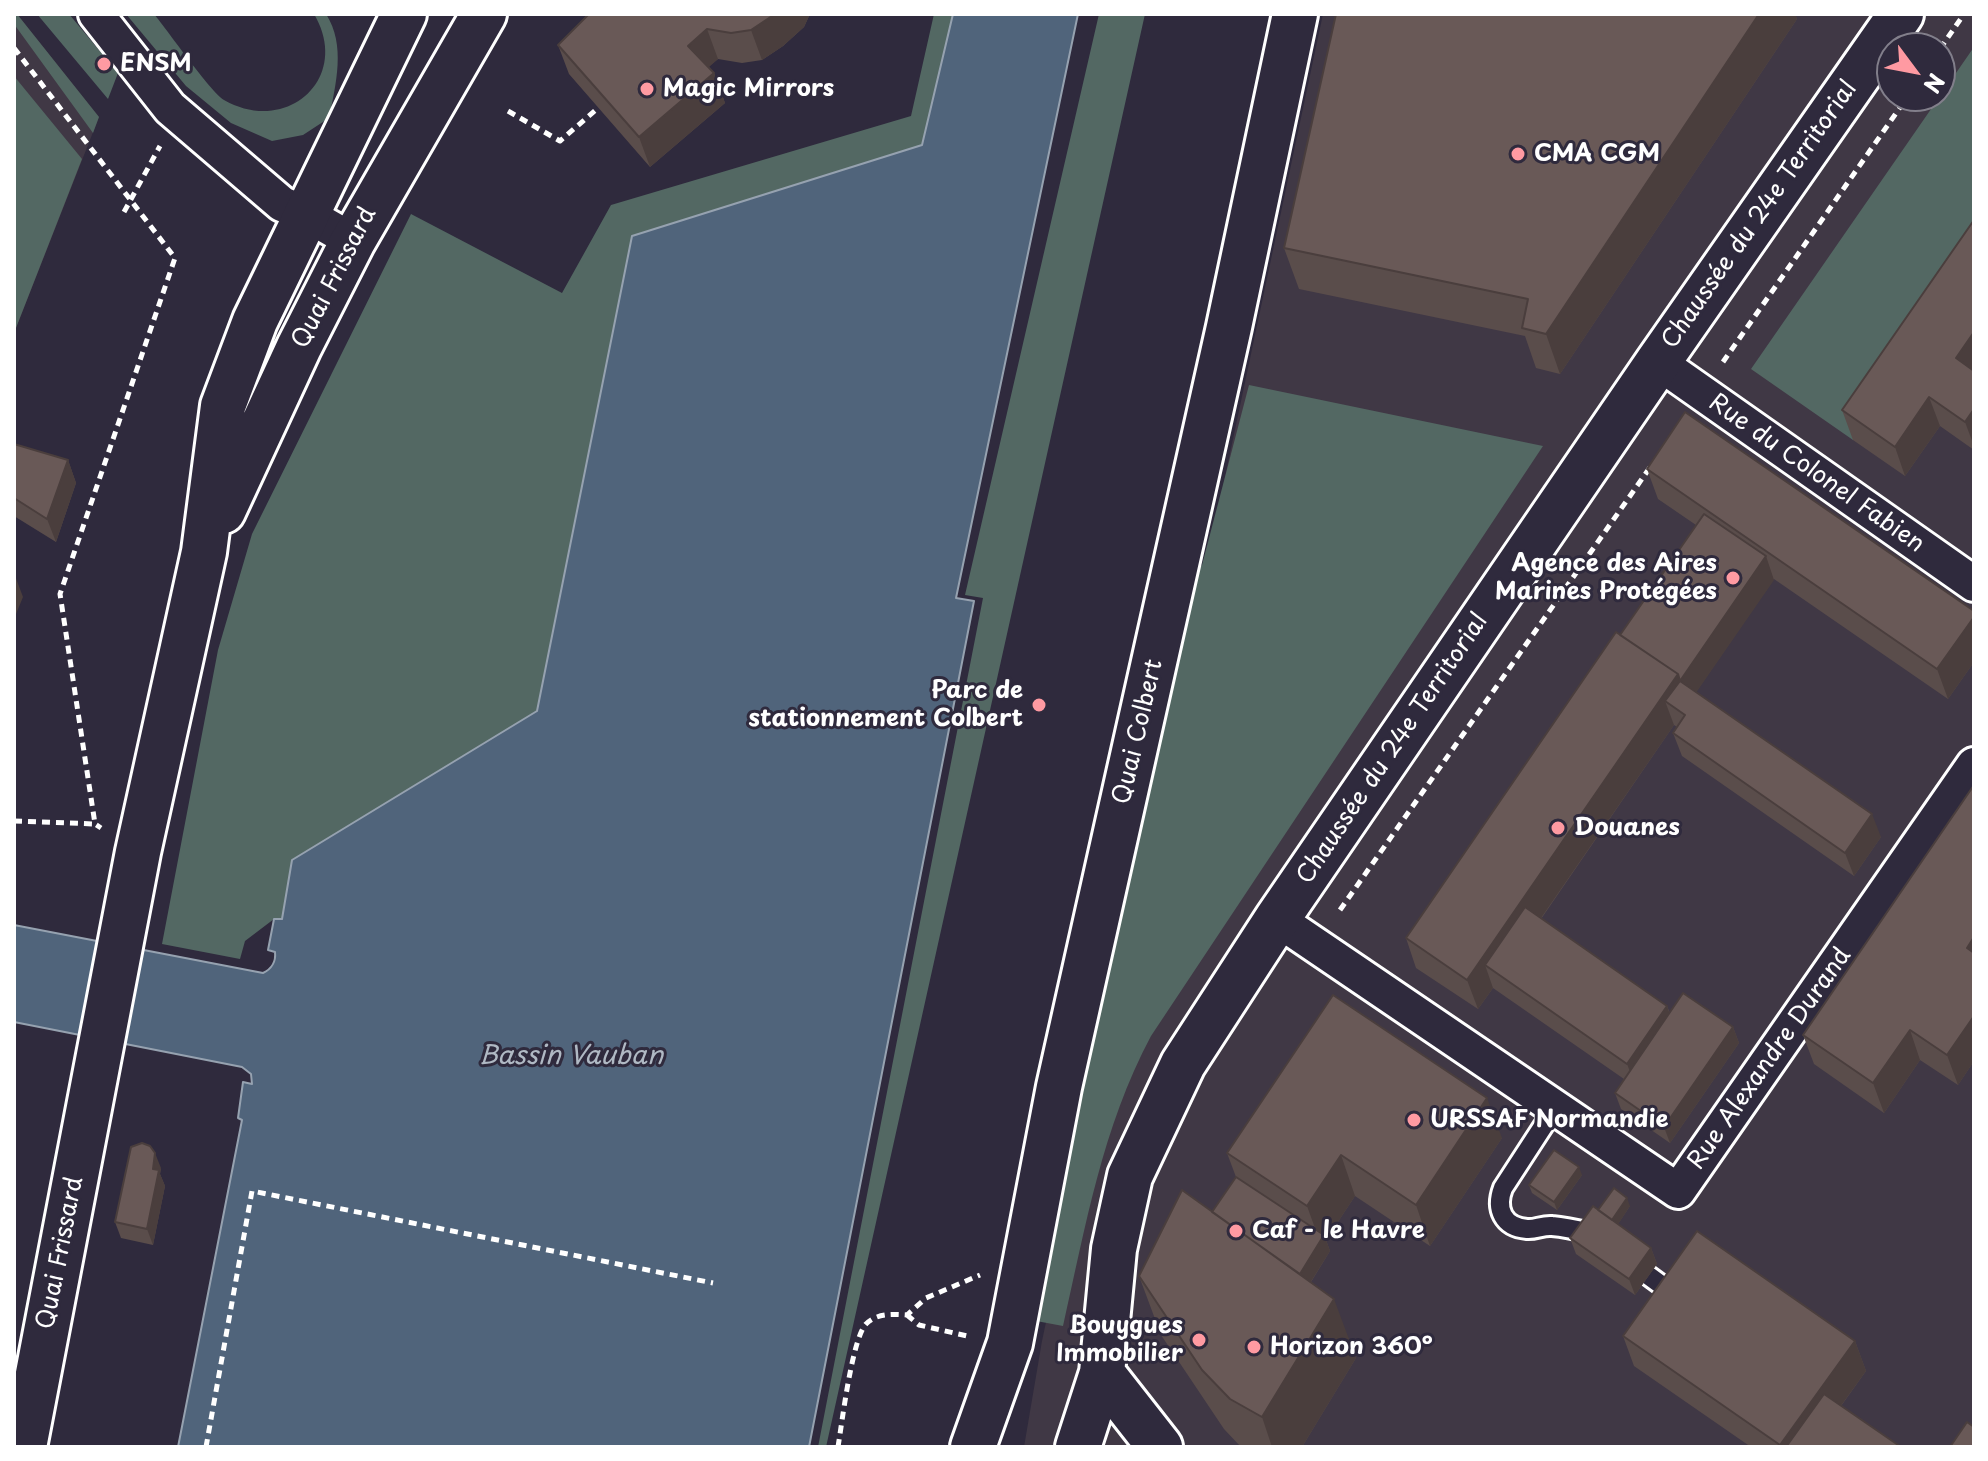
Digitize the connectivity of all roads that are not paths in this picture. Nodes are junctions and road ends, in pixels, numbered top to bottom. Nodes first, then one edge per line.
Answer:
1 (96, 14) edge
2 (404, 14) edge
3 (484, 14) edge
4 (1295, 14) edge
5 (1901, 14) edge
6 (306, 214) junction
7 (353, 241) junction
8 (1658, 362) junction
9 (204, 552) junction
10 (1974, 584) edge
11 (1974, 765) edge
12 (1277, 919) junction
13 (1555, 1108) junction
14 (1590, 1233) edge
15 (1649, 1276) edge
16 (1680, 1298) edge
17 (1102, 1373) junction
18 (978, 1446) edge
19 (24, 1447) edge
20 (1078, 1447) edge
21 (1160, 1447) edge

1 - 6 street
2 - 6 main road, Quai Frissard
3 - 7 main road, Quai Frissard
4 - 18 main road, Quai Colbert
5 - 8 main road, Chaussée du 24e Territorial
6 - 7 street
6 - 9 main road, Quai Frissard
7 - 9 main road, Quai Frissard
8 - 10 street, Rue du Colonel Fabien
8 - 12 main road, Chaussée du 24e Territorial
9 - 19 main road, Quai Frissard
11 - 13 street, Rue Alexandre Durand
12 - 13 street, Rue Alexandre Durand
12 - 17 main road, Chaussée du 24e Territorial
13 - 14 lane
15 - 16 lane
17 - 20 main road
17 - 21 main road

